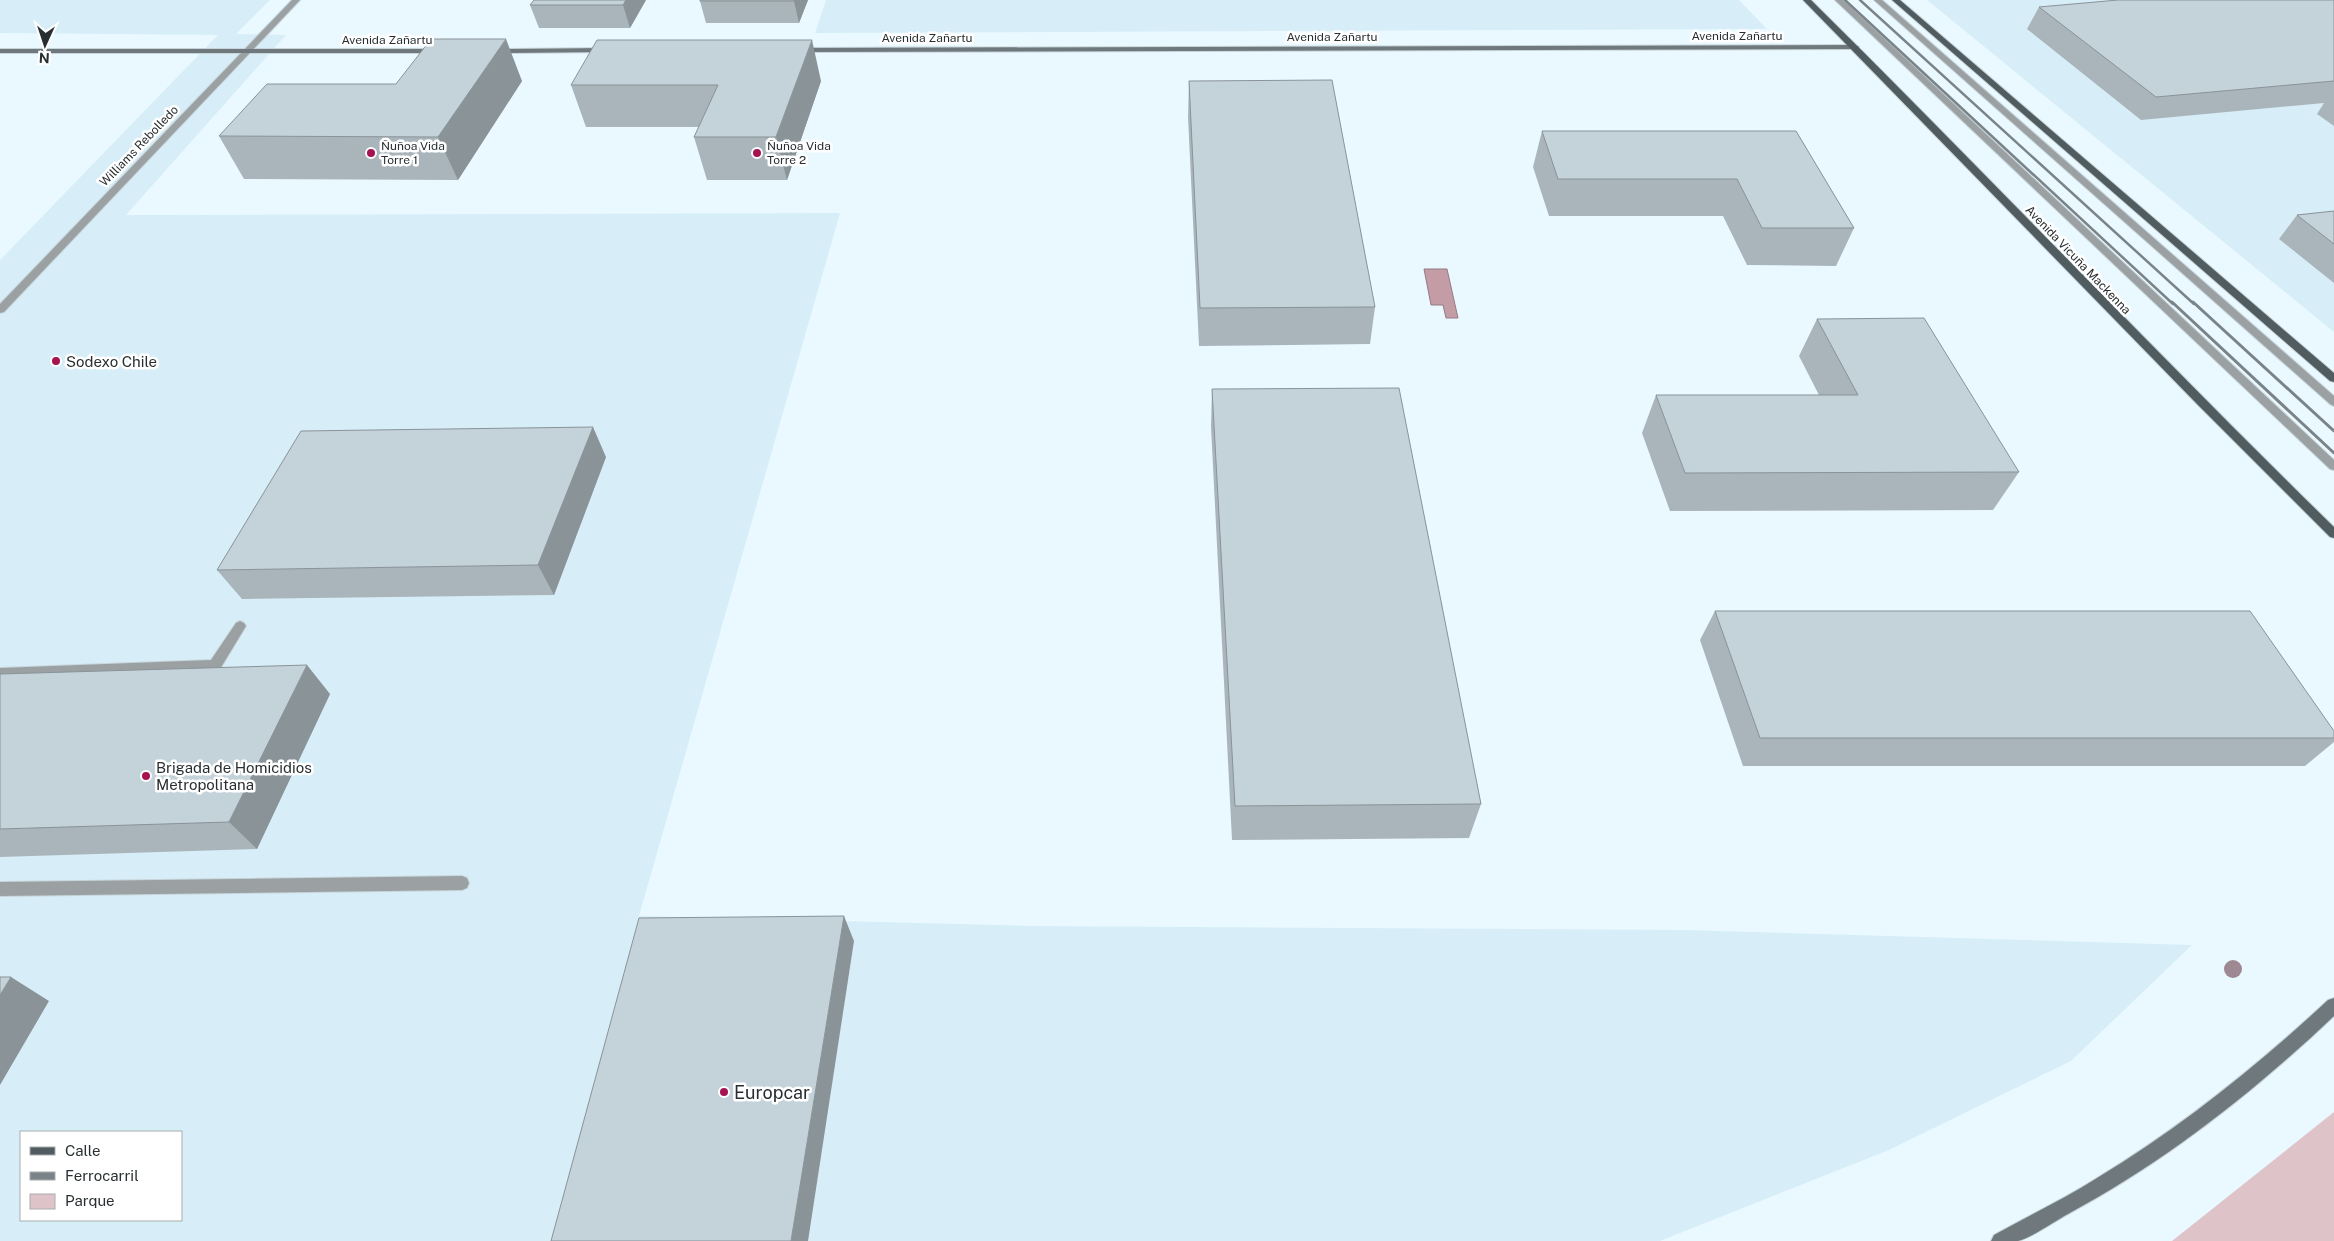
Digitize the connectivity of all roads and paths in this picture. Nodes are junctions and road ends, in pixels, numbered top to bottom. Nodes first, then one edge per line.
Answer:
1 (296, 0) edge
2 (1807, 0) edge
3 (1839, 0) edge
4 (1878, 0) edge
5 (1896, 0) edge
6 (1855, 47) junction
7 (613, 50) edge
8 (792, 50) edge
9 (0, 51) edge
10 (248, 51) junction
11 (444, 51) edge
12 (483, 51) edge
13 (0, 310) edge
14 (2334, 379) edge
15 (2334, 402) edge
16 (2334, 466) edge
17 (2334, 534) edge
18 (240, 626) dead end
19 (0, 674) edge
20 (462, 883) dead end
21 (0, 890) edge
22 (2334, 1005) edge
23 (2000, 1241) edge

1 - 10 street, Williams Rebolledo
2 - 6 main road, Avenida Vicuña Mackenna
3 - 16 street
4 - 15 street
5 - 14 main road
6 - 8 street, Avenida Zañartu
6 - 17 main road, Avenida Vicuña Mackenna
7 - 12 street
9 - 10 street, Avenida Zañartu
10 - 11 street, Avenida Zañartu
10 - 13 street, Williams Rebolledo
18 - 19 street
20 - 21 street
22 - 23 street

